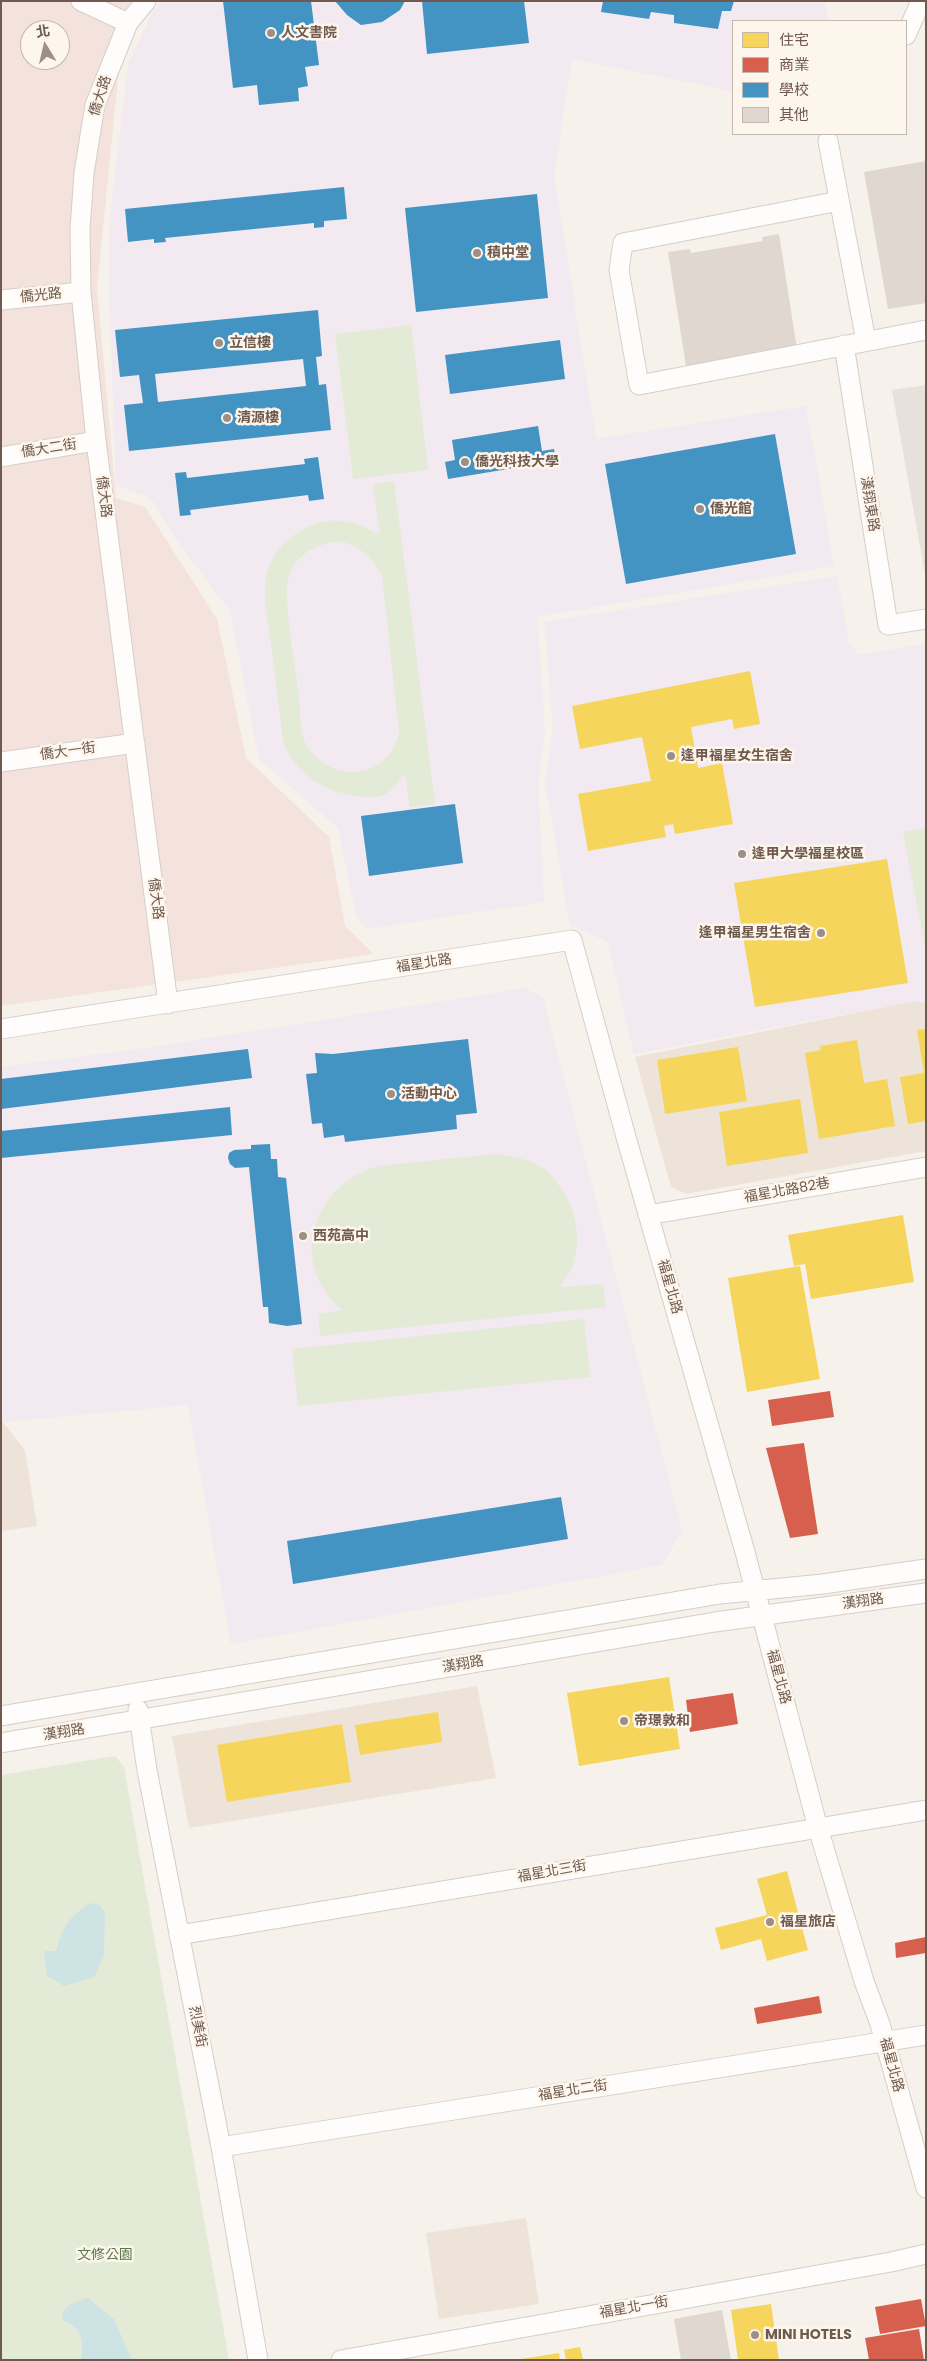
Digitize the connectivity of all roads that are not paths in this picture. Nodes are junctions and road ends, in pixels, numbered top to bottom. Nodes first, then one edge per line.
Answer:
1 (81, 1) edge
2 (146, 1) edge
3 (921, 1) edge
4 (128, 24) junction
5 (907, 33) edge
6 (828, 141) dead end
7 (839, 201) junction
8 (81, 292) junction
9 (1, 300) edge
10 (926, 330) edge
11 (866, 341) junction
12 (844, 345) junction
13 (96, 441) junction
14 (1, 457) edge
15 (926, 619) edge
16 (135, 743) junction
17 (1, 762) edge
18 (168, 1004) junction
19 (1, 1029) edge
20 (925, 1171) edge
21 (648, 1215) junction
22 (926, 1568) edge
23 (754, 1590) junction
24 (926, 1593) edge
25 (762, 1617) junction
26 (136, 1694) junction
27 (1, 1716) edge
28 (139, 1721) junction
29 (1, 1743) edge
30 (926, 1810) edge
31 (818, 1828) junction
32 (179, 1935) junction
33 (926, 2035) edge
34 (884, 2042) junction
35 (221, 2147) junction
36 (926, 2188) edge
37 (926, 2254) edge
38 (258, 2360) edge
39 (341, 2360) edge

1 - 4 street
2 - 4 street, 僑大路
3 - 5 street
4 - 8 street, 僑大路
6 - 7 street
7 - 11 street
7 - 12 street
8 - 9 street, 僑光路
8 - 13 street, 僑大路
10 - 11 street
11 - 12 street
12 - 15 street, 漢翔東路
13 - 14 street, 僑大二街
13 - 16 street, 僑大路
16 - 17 street, 僑大一街
16 - 18 street, 僑大路
18 - 19 street, 福星北路
18 - 21 street, 福星北路
20 - 21 street, 福星北路82巷
21 - 23 street, 福星北路
22 - 23 street, 漢翔路
23 - 25 street, 福星北路
23 - 26 street, 漢翔路
24 - 25 street, 漢翔路
25 - 28 street, 漢翔路
25 - 31 street, 福星北路
26 - 27 street, 漢翔路
26 - 28 street, 烈美街
28 - 29 street, 漢翔路
28 - 32 street, 烈美街
30 - 31 street, 福星北三街
31 - 32 street, 福星北三街
31 - 34 street, 福星北路
32 - 35 street, 烈美街
33 - 34 street, 福星北二街
34 - 35 street, 福星北二街
34 - 36 street, 福星北路
35 - 38 street, 烈美街
37 - 39 street, 福星北一街

